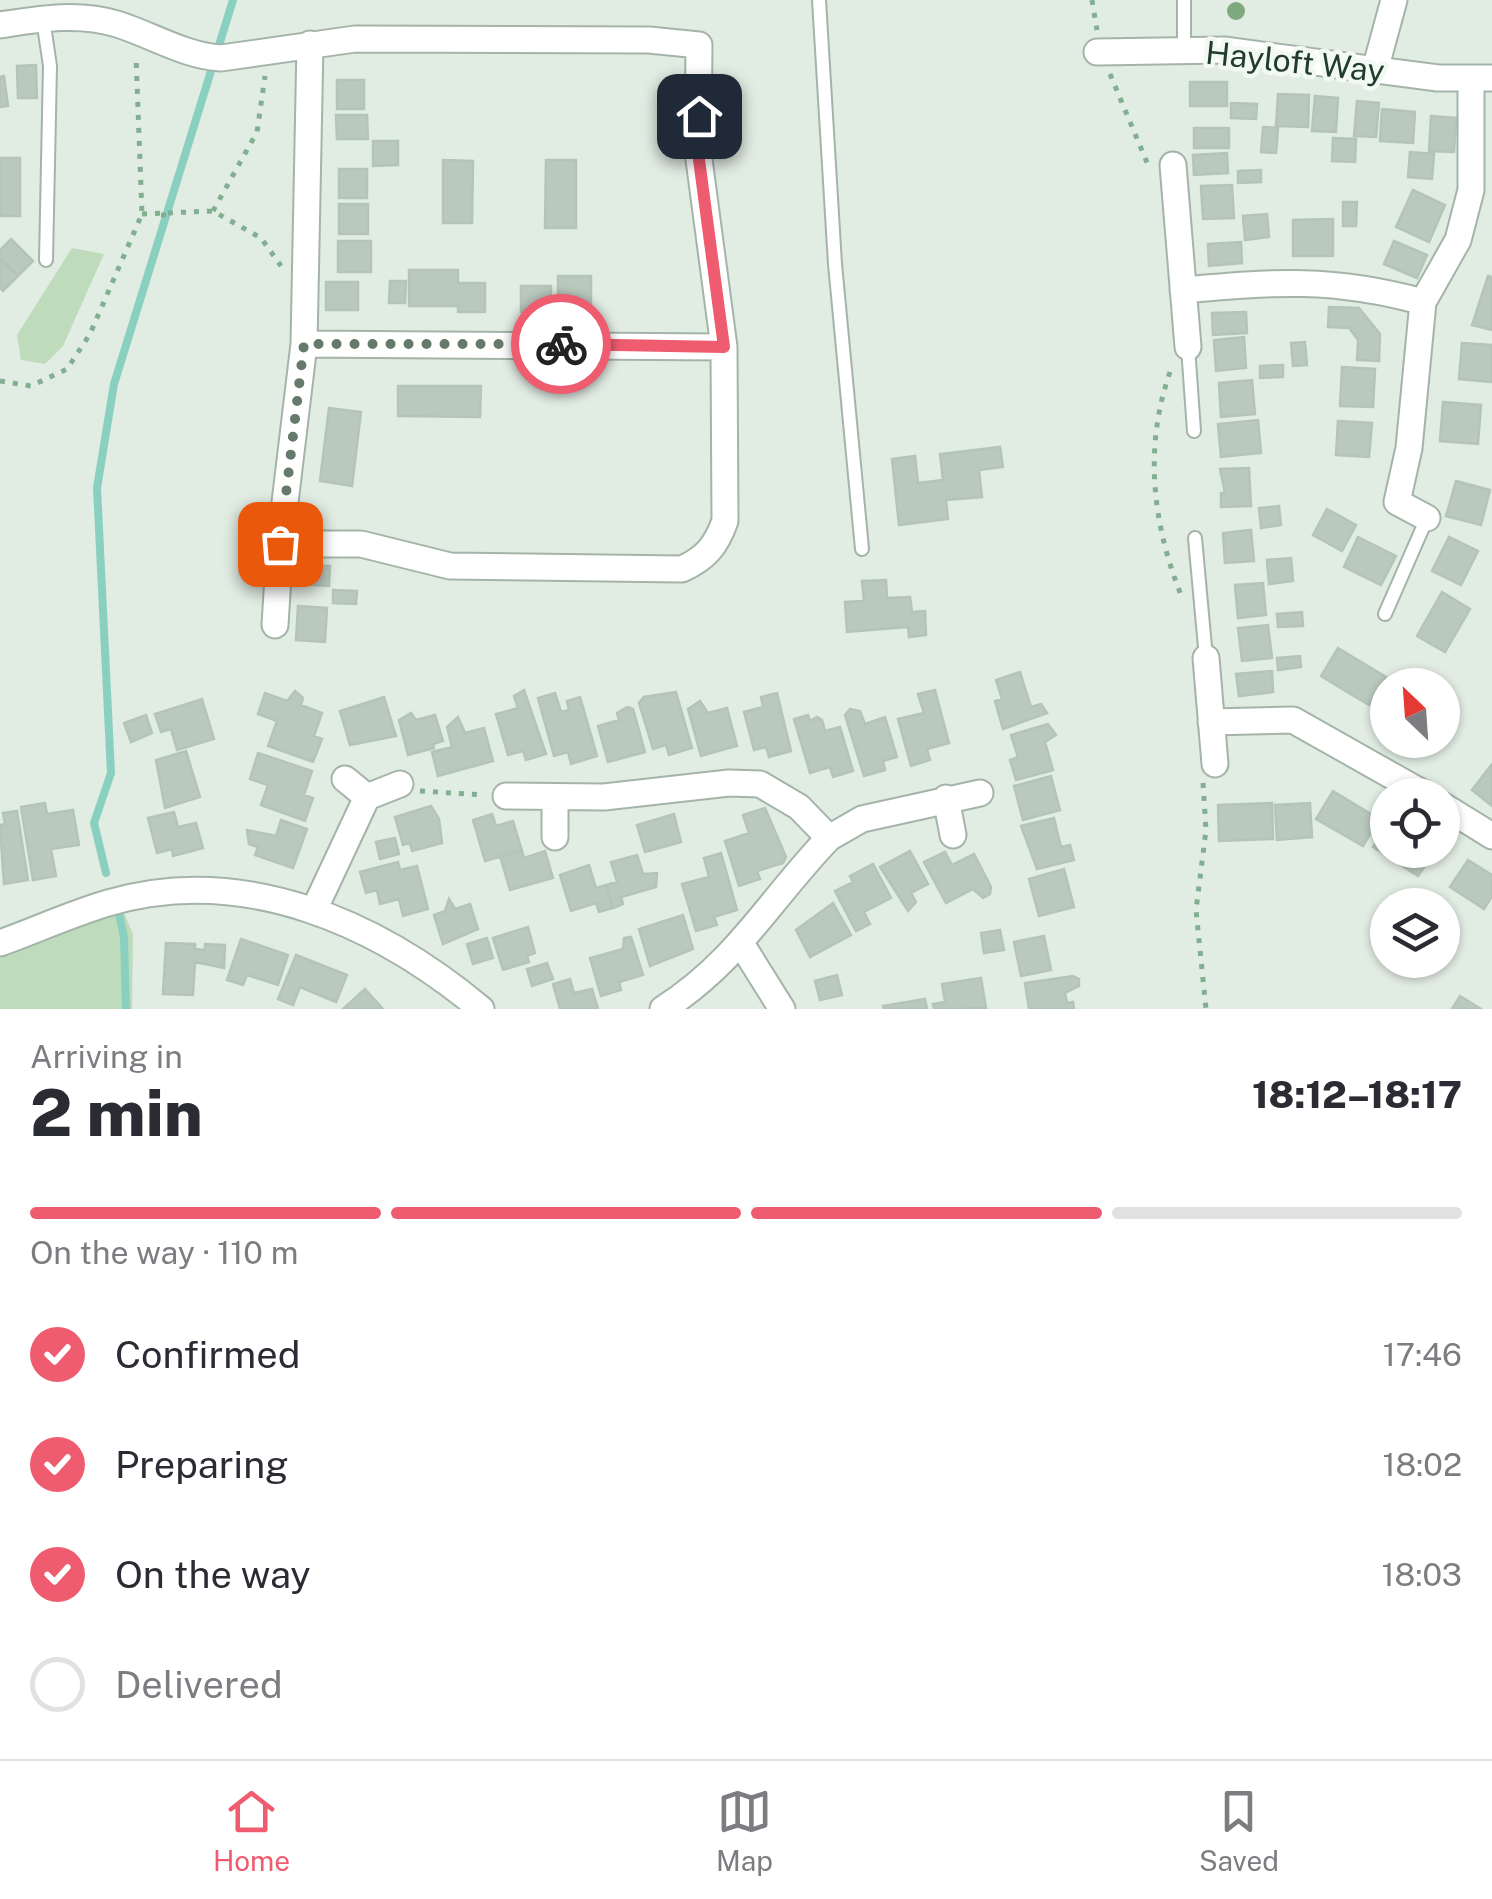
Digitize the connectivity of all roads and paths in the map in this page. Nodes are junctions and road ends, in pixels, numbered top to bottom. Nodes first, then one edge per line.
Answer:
1 (819, 0) edge
2 (1184, 0) edge
3 (1392, 0) edge
4 (42, 19) junction
5 (0, 24) edge
6 (135, 30) junction
7 (310, 44) junction
8 (1184, 50) junction
9 (269, 51) junction
10 (1100, 51) joint
11 (1374, 70) junction
12 (1481, 79) edge
13 (1163, 170) joint
14 (213, 211) junction
15 (142, 214) junction
16 (46, 260) dead end
17 (288, 276) dead end
18 (1183, 290) junction
19 (1423, 302) junction
20 (304, 344) junction
21 (724, 347) junction
22 (1181, 353) junction
23 (0, 382) edge
24 (1194, 431) dead end
25 (1427, 518) joint
26 (1195, 538) dead end
27 (280, 544) junction
28 (862, 549) dead end
29 (1188, 612) dead end
30 (1385, 614) dead end
31 (275, 625) dead end
32 (1206, 658) joint
33 (1212, 722) junction
34 (1209, 772) joint
35 (1396, 778) edge
36 (346, 779) dead end
37 (385, 790) junction
38 (980, 793) dead end
39 (506, 796) joint
40 (946, 798) junction
41 (555, 799) junction
42 (1460, 816) edge
43 (952, 836) dead end
44 (1492, 836) edge
45 (555, 837) dead end
46 (829, 838) junction
47 (315, 908) junction
48 (0, 943) edge
49 (742, 944) junction
50 (482, 1009) edge
51 (663, 1009) edge
52 (782, 1009) edge
53 (1206, 1009) edge

1 - 28 lane
2 - 8 lane
3 - 11 street
4 - 5 street
4 - 6 street
4 - 16 lane
6 - 9 street
6 - 15 path
7 - 9 street
7 - 20 street
7 - 21 street
8 - 10 street, Hayloft Way
8 - 11 street, Hayloft Way
9 - 14 path
10 - 13 path
11 - 12 street, Hayloft Way
12 - 19 street
13 - 18 street
14 - 15 path
14 - 17 path
15 - 23 path
18 - 19 street
18 - 22 street
19 - 25 street
20 - 21 street
20 - 27 street
21 - 27 street
22 - 24 lane
22 - 29 path
25 - 30 lane
26 - 32 lane
27 - 31 street
32 - 33 street
33 - 34 street
33 - 35 street
34 - 53 path
36 - 37 street
37 - 39 path
37 - 47 street
38 - 40 street
39 - 41 street
40 - 43 street
40 - 46 street
41 - 45 street
41 - 46 street
42 - 44 street
46 - 49 street
47 - 48 street
47 - 50 street
49 - 51 street
49 - 52 street

